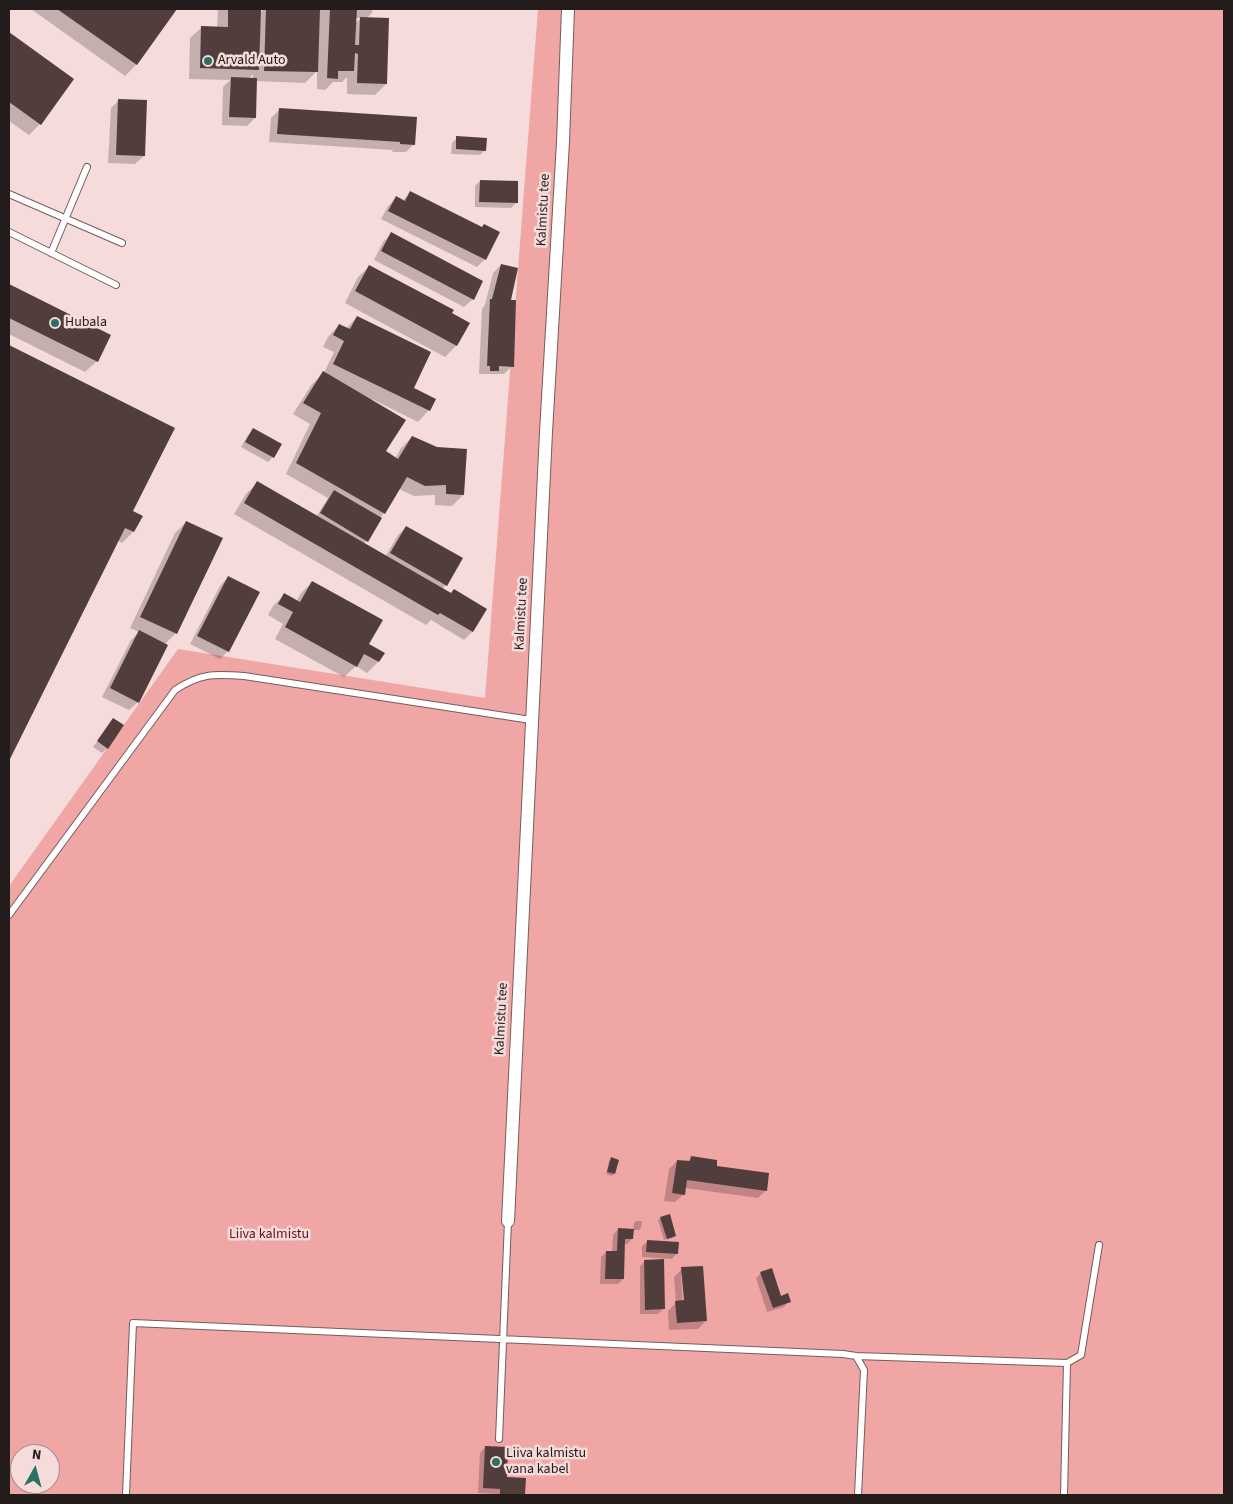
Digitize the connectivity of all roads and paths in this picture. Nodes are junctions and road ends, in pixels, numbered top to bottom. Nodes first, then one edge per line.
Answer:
1 (568, 9) edge
2 (87, 167) dead end
3 (9, 194) edge
4 (66, 219) junction
5 (9, 232) edge
6 (122, 243) dead end
7 (51, 253) junction
8 (116, 286) dead end
9 (532, 720) junction
10 (9, 915) edge
11 (508, 1221) joint
12 (1099, 1245) dead end
13 (502, 1339) junction
14 (856, 1356) junction
15 (1067, 1363) junction
16 (499, 1439) dead end
17 (126, 1495) edge
18 (858, 1495) edge
19 (1064, 1495) edge

1 - 9 street, Kalmistu tee
2 - 4 lane
3 - 4 lane
4 - 6 lane
4 - 7 lane
5 - 7 lane
7 - 8 lane
9 - 10 lane
9 - 11 street, Kalmistu tee
11 - 13 lane
12 - 15 lane
13 - 14 lane
13 - 16 lane
13 - 17 lane
14 - 15 lane
14 - 18 lane
15 - 19 lane

